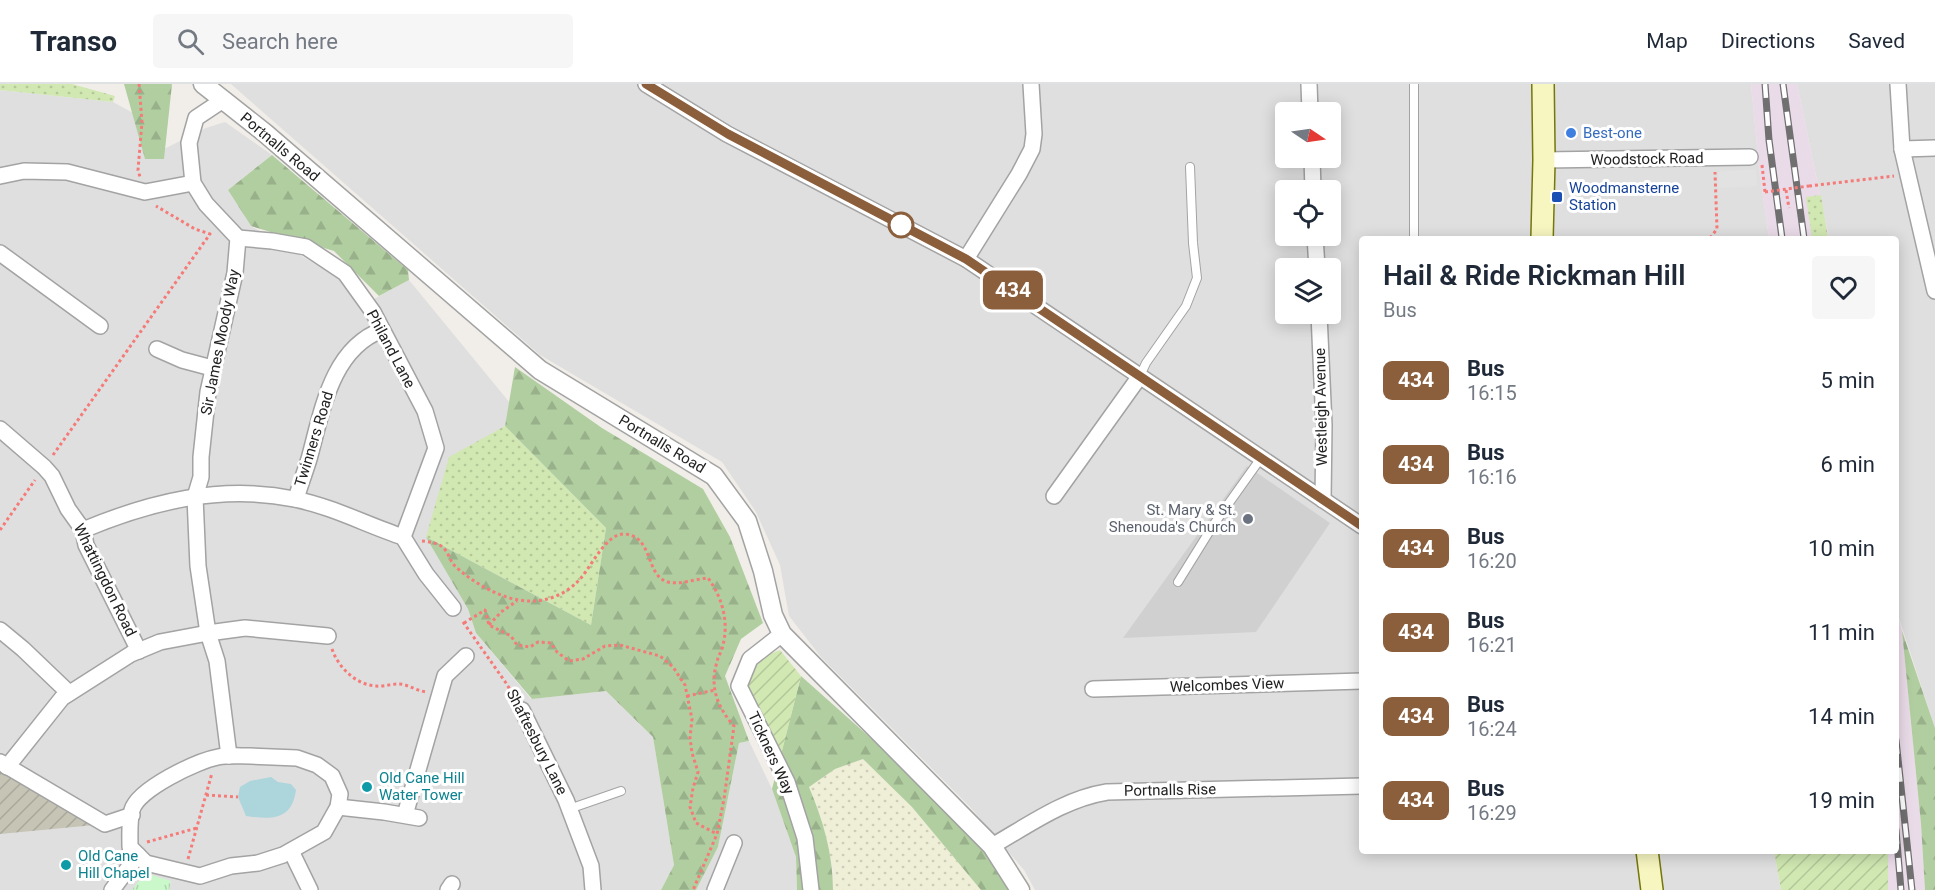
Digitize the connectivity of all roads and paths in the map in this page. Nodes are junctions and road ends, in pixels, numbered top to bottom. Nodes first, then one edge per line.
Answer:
1 (139, 84) edge
2 (203, 84) edge
3 (1031, 84) edge
4 (1308, 84) edge
5 (1414, 84) edge
6 (1543, 84) edge
7 (1898, 84) edge
8 (650, 85) edge
9 (223, 100) junction
10 (1309, 102) edge
11 (1935, 148) edge
12 (1902, 149) junction
13 (1714, 158) junction
14 (1544, 160) junction
15 (1756, 162) joint
16 (1190, 167) dead end
17 (1908, 175) junction
18 (0, 176) edge
19 (193, 183) junction
20 (1786, 190) junction
21 (145, 192) junction
22 (1789, 208) dead end
23 (1414, 236) edge
24 (1542, 236) edge
25 (1712, 236) edge
26 (238, 238) junction
27 (0, 253) edge
28 (966, 259) junction
29 (1935, 291) edge
30 (1319, 324) edge
31 (100, 326) dead end
32 (382, 330) junction
33 (157, 349) dead end
34 (212, 368) junction
35 (1140, 376) junction
36 (0, 429) edge
37 (1260, 458) junction
38 (44, 467) junction
39 (1054, 496) dead end
40 (195, 497) junction
41 (296, 499) junction
42 (1323, 500) junction
43 (1359, 524) edge
44 (0, 530) edge
45 (83, 530) junction
46 (403, 537) junction
47 (1178, 582) dead end
48 (518, 601) junction
49 (453, 608) joint
50 (464, 623) junction
51 (489, 625) junction
52 (0, 630) edge
53 (208, 633) junction
54 (782, 634) junction
55 (328, 636) joint
56 (139, 651) junction
57 (466, 656) dead end
58 (1359, 681) edge
59 (1093, 689) dead end
60 (715, 690) junction
61 (69, 693) junction
62 (439, 695) junction
63 (687, 696) junction
64 (522, 710) joint
65 (223, 757) junction
66 (4, 765) edge
67 (1359, 786) edge
68 (621, 791) dead end
69 (206, 795) junction
70 (238, 797) dead end
71 (338, 807) junction
72 (569, 809) junction
73 (132, 815) junction
74 (197, 828) junction
75 (717, 834) junction
76 (734, 843) dead end
77 (992, 846) junction
78 (134, 851) junction
79 (291, 851) junction
80 (1648, 854) edge
81 (180, 870) junction
82 (201, 883) edge
83 (112, 890) edge
84 (310, 890) edge
85 (592, 890) edge
86 (693, 890) edge
87 (715, 890) edge
88 (811, 890) edge
89 (1020, 890) edge
90 (1652, 890) edge

1 - 21 path
2 - 9 street, Portnalls Road
3 - 28 street
4 - 10 street
5 - 23 lane
6 - 14 main road
7 - 12 street
8 - 28 street
9 - 19 street
9 - 54 street, Portnalls Road
11 - 12 street
12 - 17 street
13 - 14 street, Woodstock Road
13 - 15 street, Woodstock Road
13 - 25 path
14 - 24 main road
15 - 20 path, bridge
16 - 35 lane
17 - 20 path, bridge
17 - 29 street
18 - 21 street
19 - 21 street
19 - 26 street
20 - 22 path
21 - 38 path
26 - 32 street, Philand Lane
26 - 34 street, Sir James Moody Way
27 - 31 street
28 - 35 street
30 - 42 street, Westleigh Avenue
32 - 41 street, Twinners Road
32 - 46 street, Philand Lane
33 - 34 street
34 - 40 street, Sir James Moody Way
35 - 37 street
35 - 39 street
36 - 38 street, Whattingdon Road
37 - 42 street
37 - 47 lane
38 - 44 path
38 - 45 street, Whattingdon Road
40 - 41 street
40 - 45 street
40 - 53 street, Sir James Moody Way
41 - 46 street
42 - 43 street
45 - 56 street, Whattingdon Road
46 - 48 path
46 - 49 street
48 - 51 path
48 - 60 path
49 - 50 path, Shaftesbury Lane
50 - 51 path
50 - 64 path, Shaftesbury Lane
51 - 63 path
52 - 61 street
53 - 55 street
53 - 56 street
53 - 65 street, Sir James Moody Way
54 - 77 street, Portnalls Road
54 - 88 street, Tickners Way
55 - 62 path
56 - 61 street
57 - 62 street
58 - 59 street, Welcombes View
60 - 63 path
60 - 75 path
61 - 66 street
62 - 71 street
63 - 75 path
64 - 72 street, Shaftesbury Lane
65 - 69 path
65 - 71 street
65 - 73 street
66 - 73 street
67 - 77 street, Portnalls Rise
68 - 72 lane
69 - 70 path
69 - 74 path
71 - 79 street
72 - 85 street, Shaftesbury Lane
73 - 78 street
74 - 78 path
74 - 81 path
75 - 86 path
76 - 87 street
77 - 89 street, Portnalls Road
78 - 81 street
78 - 83 street
79 - 82 street
79 - 84 street
80 - 90 main road
81 - 82 street

